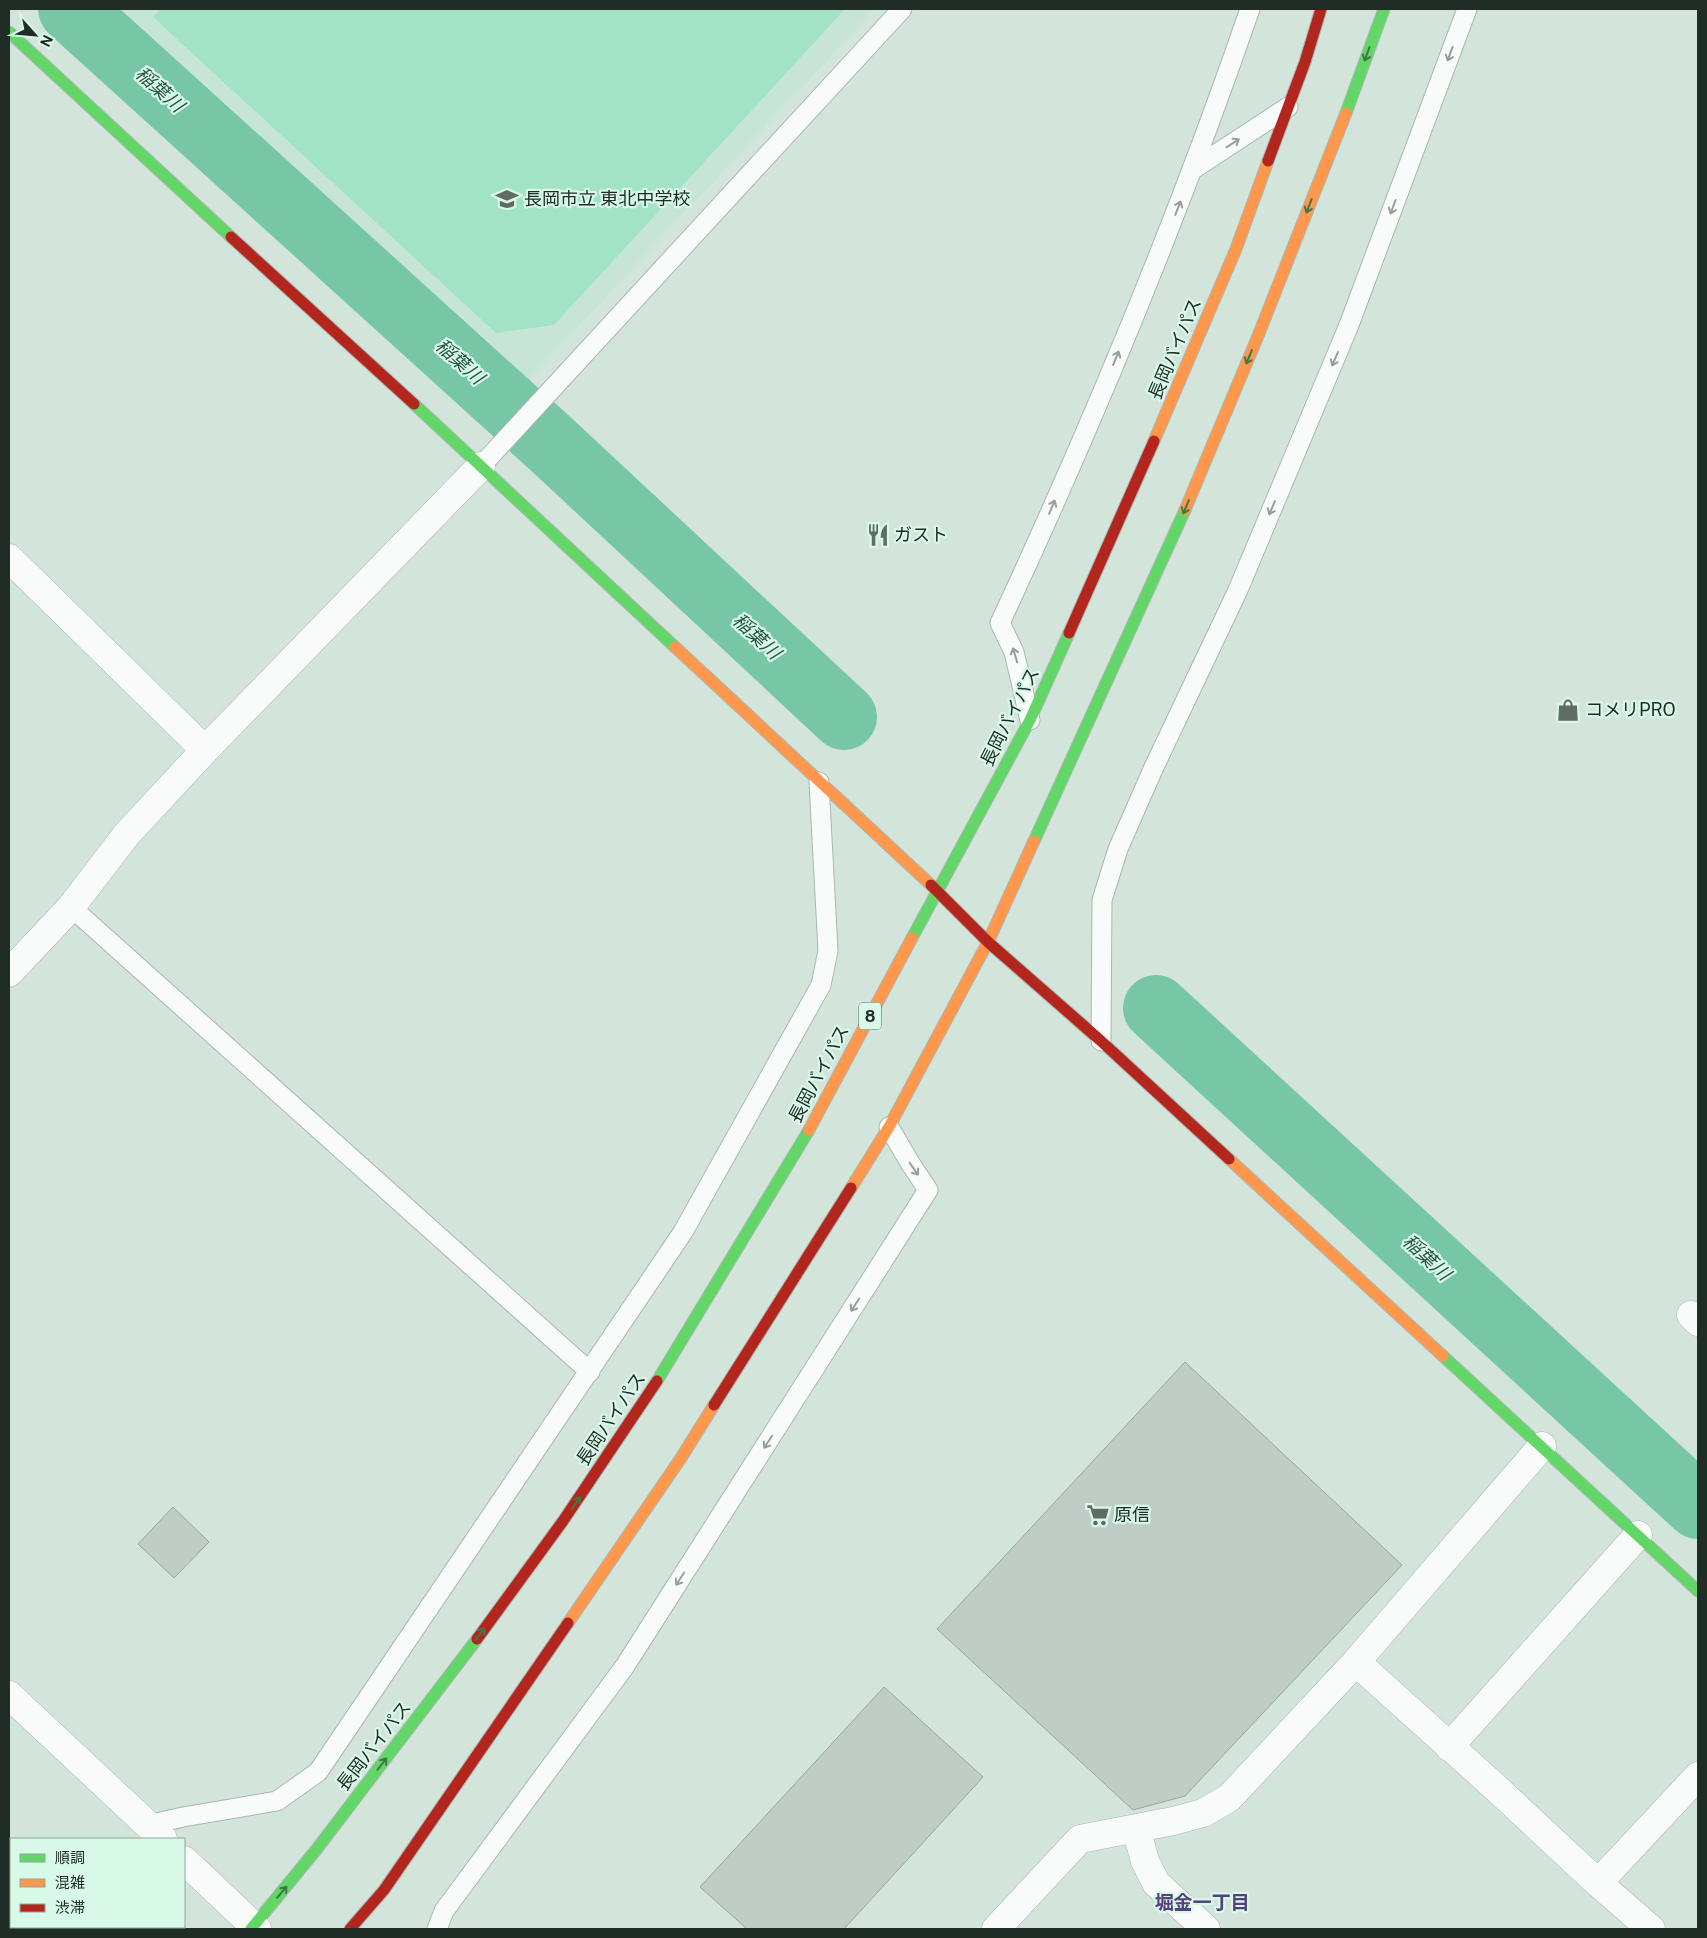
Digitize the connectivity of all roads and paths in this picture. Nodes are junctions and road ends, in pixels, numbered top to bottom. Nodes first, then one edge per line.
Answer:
1 (902, 9) edge
2 (1250, 9) edge
3 (1321, 9) edge
4 (1384, 9) edge
5 (1467, 9) edge
6 (9, 32) edge
7 (1288, 107) junction
8 (1192, 170) junction
9 (481, 466) junction
10 (9, 558) edge
11 (1030, 720) junction
12 (205, 750) junction
13 (820, 782) junction
14 (938, 891) junction
15 (71, 907) junction
16 (988, 942) junction
17 (9, 973) edge
18 (1101, 1041) junction
19 (890, 1127) junction
20 (590, 1372) junction
21 (1542, 1446) junction
22 (1638, 1535) junction
23 (1698, 1591) edge
24 (1356, 1662) junction
25 (9, 1695) edge
26 (1449, 1747) junction
27 (1698, 1776) edge
28 (1136, 1828) junction
29 (154, 1835) edge
30 (185, 1861) edge
31 (1598, 1883) junction
32 (254, 1928) edge
33 (350, 1929) edge
34 (437, 1929) edge
35 (996, 1929) edge
36 (1206, 1929) edge
37 (1651, 1929) edge

1 - 9 lane
2 - 8 lane
3 - 7 main road, 長岡バイパス / 8
4 -> 16 main road
5 -> 18 lane
6 - 9 main road
8 -> 7 lane
7 - 11 main road, 長岡バイパス / 8
11 -> 8 lane
9 - 12 street
9 - 13 main road
10 - 12 street
11 - 14 main road, 長岡バイパス / 8
12 - 15 street
13 - 14 main road
13 - 20 lane
14 - 16 main road
32 -> 14 main road, 長岡バイパス / 8
15 - 17 street
15 - 20 lane
16 - 18 main road
16 - 19 main road
18 - 21 main road
19 - 33 main road
19 -> 34 lane
20 - 29 lane
21 - 22 main road
21 - 24 street
22 - 23 main road
22 - 26 street
24 - 26 street
24 - 28 street
25 - 29 street
26 - 31 street
27 - 31 street
28 - 35 street
28 - 36 street
30 - 32 street
31 - 37 street

